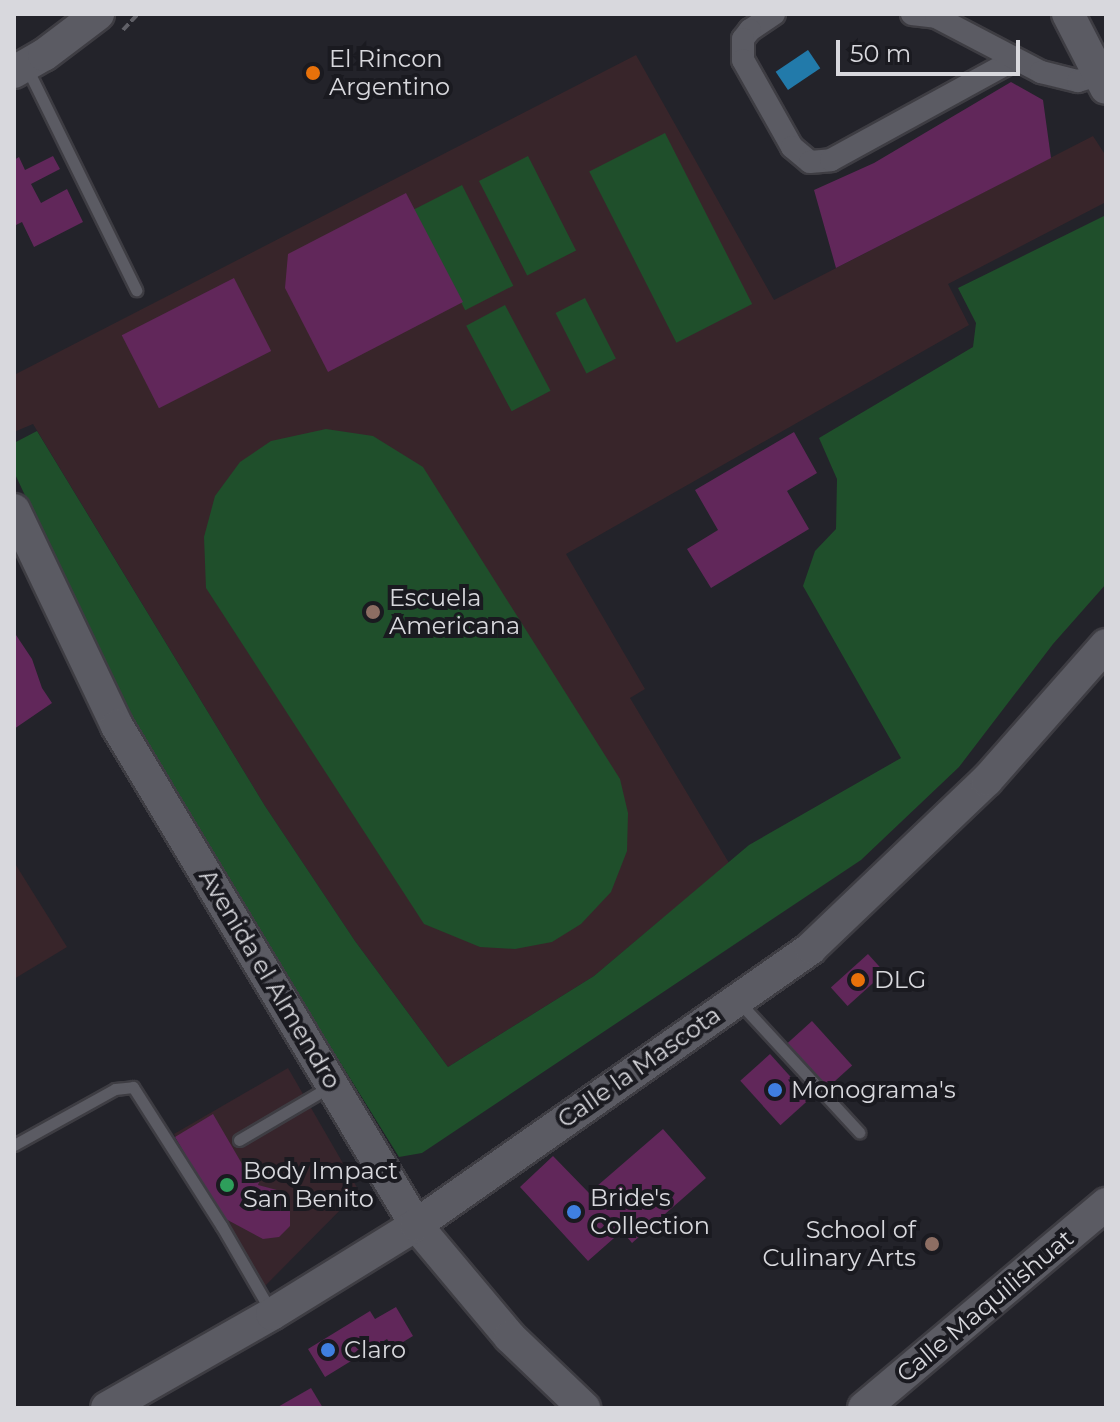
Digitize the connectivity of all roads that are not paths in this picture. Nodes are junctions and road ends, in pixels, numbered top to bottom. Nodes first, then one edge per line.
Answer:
1 (98, 14) edge
2 (774, 14) edge
3 (912, 14) edge
4 (1068, 14) edge
5 (1014, 60) junction
6 (20, 69) edge
7 (1102, 81) edge
8 (136, 290) dead end
9 (14, 510) edge
10 (1106, 645) edge
11 (737, 999) junction
12 (333, 1085) junction
13 (859, 1132) dead end
14 (239, 1140) dead end
15 (14, 1145) edge
16 (1106, 1204) edge
17 (416, 1225) junction
18 (272, 1314) junction
19 (107, 1408) edge
20 (584, 1408) edge
21 (864, 1408) edge

1 - 6 street
2 - 5 street
3 - 5 street
4 - 7 street
5 - 7 street
6 - 8 lane
9 - 12 street, Avenida el Almendro
10 - 11 street, Calle la Mascota
11 - 13 lane
11 - 17 street, Calle la Mascota
12 - 14 lane
12 - 17 street, Avenida el Almendro
15 - 18 lane
16 - 21 street, Calle Maquilishuat
17 - 18 street, Calle la Mascota
17 - 20 street, Avenida el Almendro
18 - 19 street, Calle la Mascota

